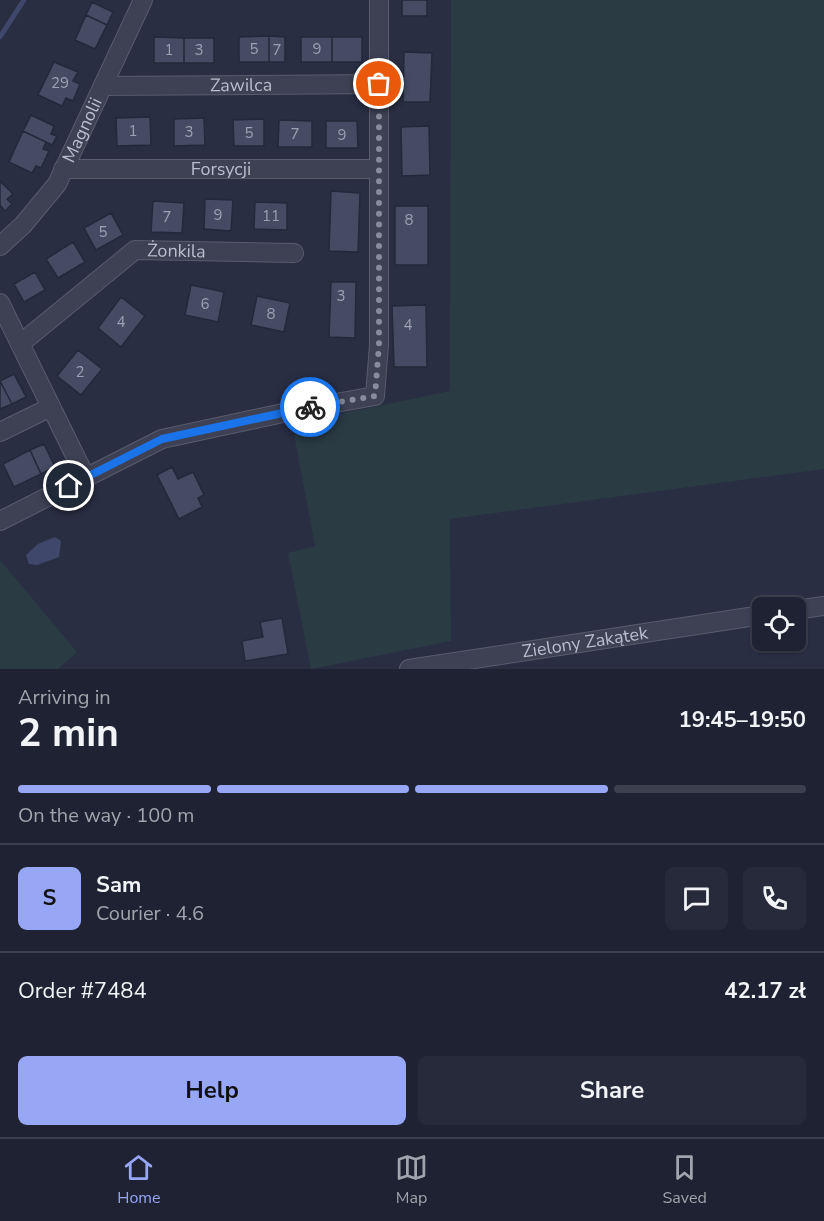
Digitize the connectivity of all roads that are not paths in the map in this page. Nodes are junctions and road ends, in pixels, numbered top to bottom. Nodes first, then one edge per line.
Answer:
1 (143, 0) edge
2 (379, 0) edge
3 (379, 84) junction
4 (103, 86) junction
5 (63, 169) junction
6 (378, 169) junction
7 (0, 246) edge
8 (294, 253) dead end
9 (0, 303) edge
10 (20, 344) junction
11 (51, 407) junction
12 (0, 432) edge
13 (86, 477) junction
14 (0, 521) edge
15 (824, 606) edge
16 (806, 608) edge
17 (752, 617) edge
18 (409, 669) edge

1 - 4 street, Magnolii
2 - 3 street
3 - 4 street, Zawilca
3 - 6 street
4 - 5 street, Magnolii
5 - 6 street, Forsycji
5 - 7 street, Magnolii
6 - 13 street
8 - 10 street, Żonkila
9 - 10 street
10 - 11 street
11 - 12 street
11 - 13 street
13 - 14 street
15 - 16 street
17 - 18 street, Zielony Zakątek

